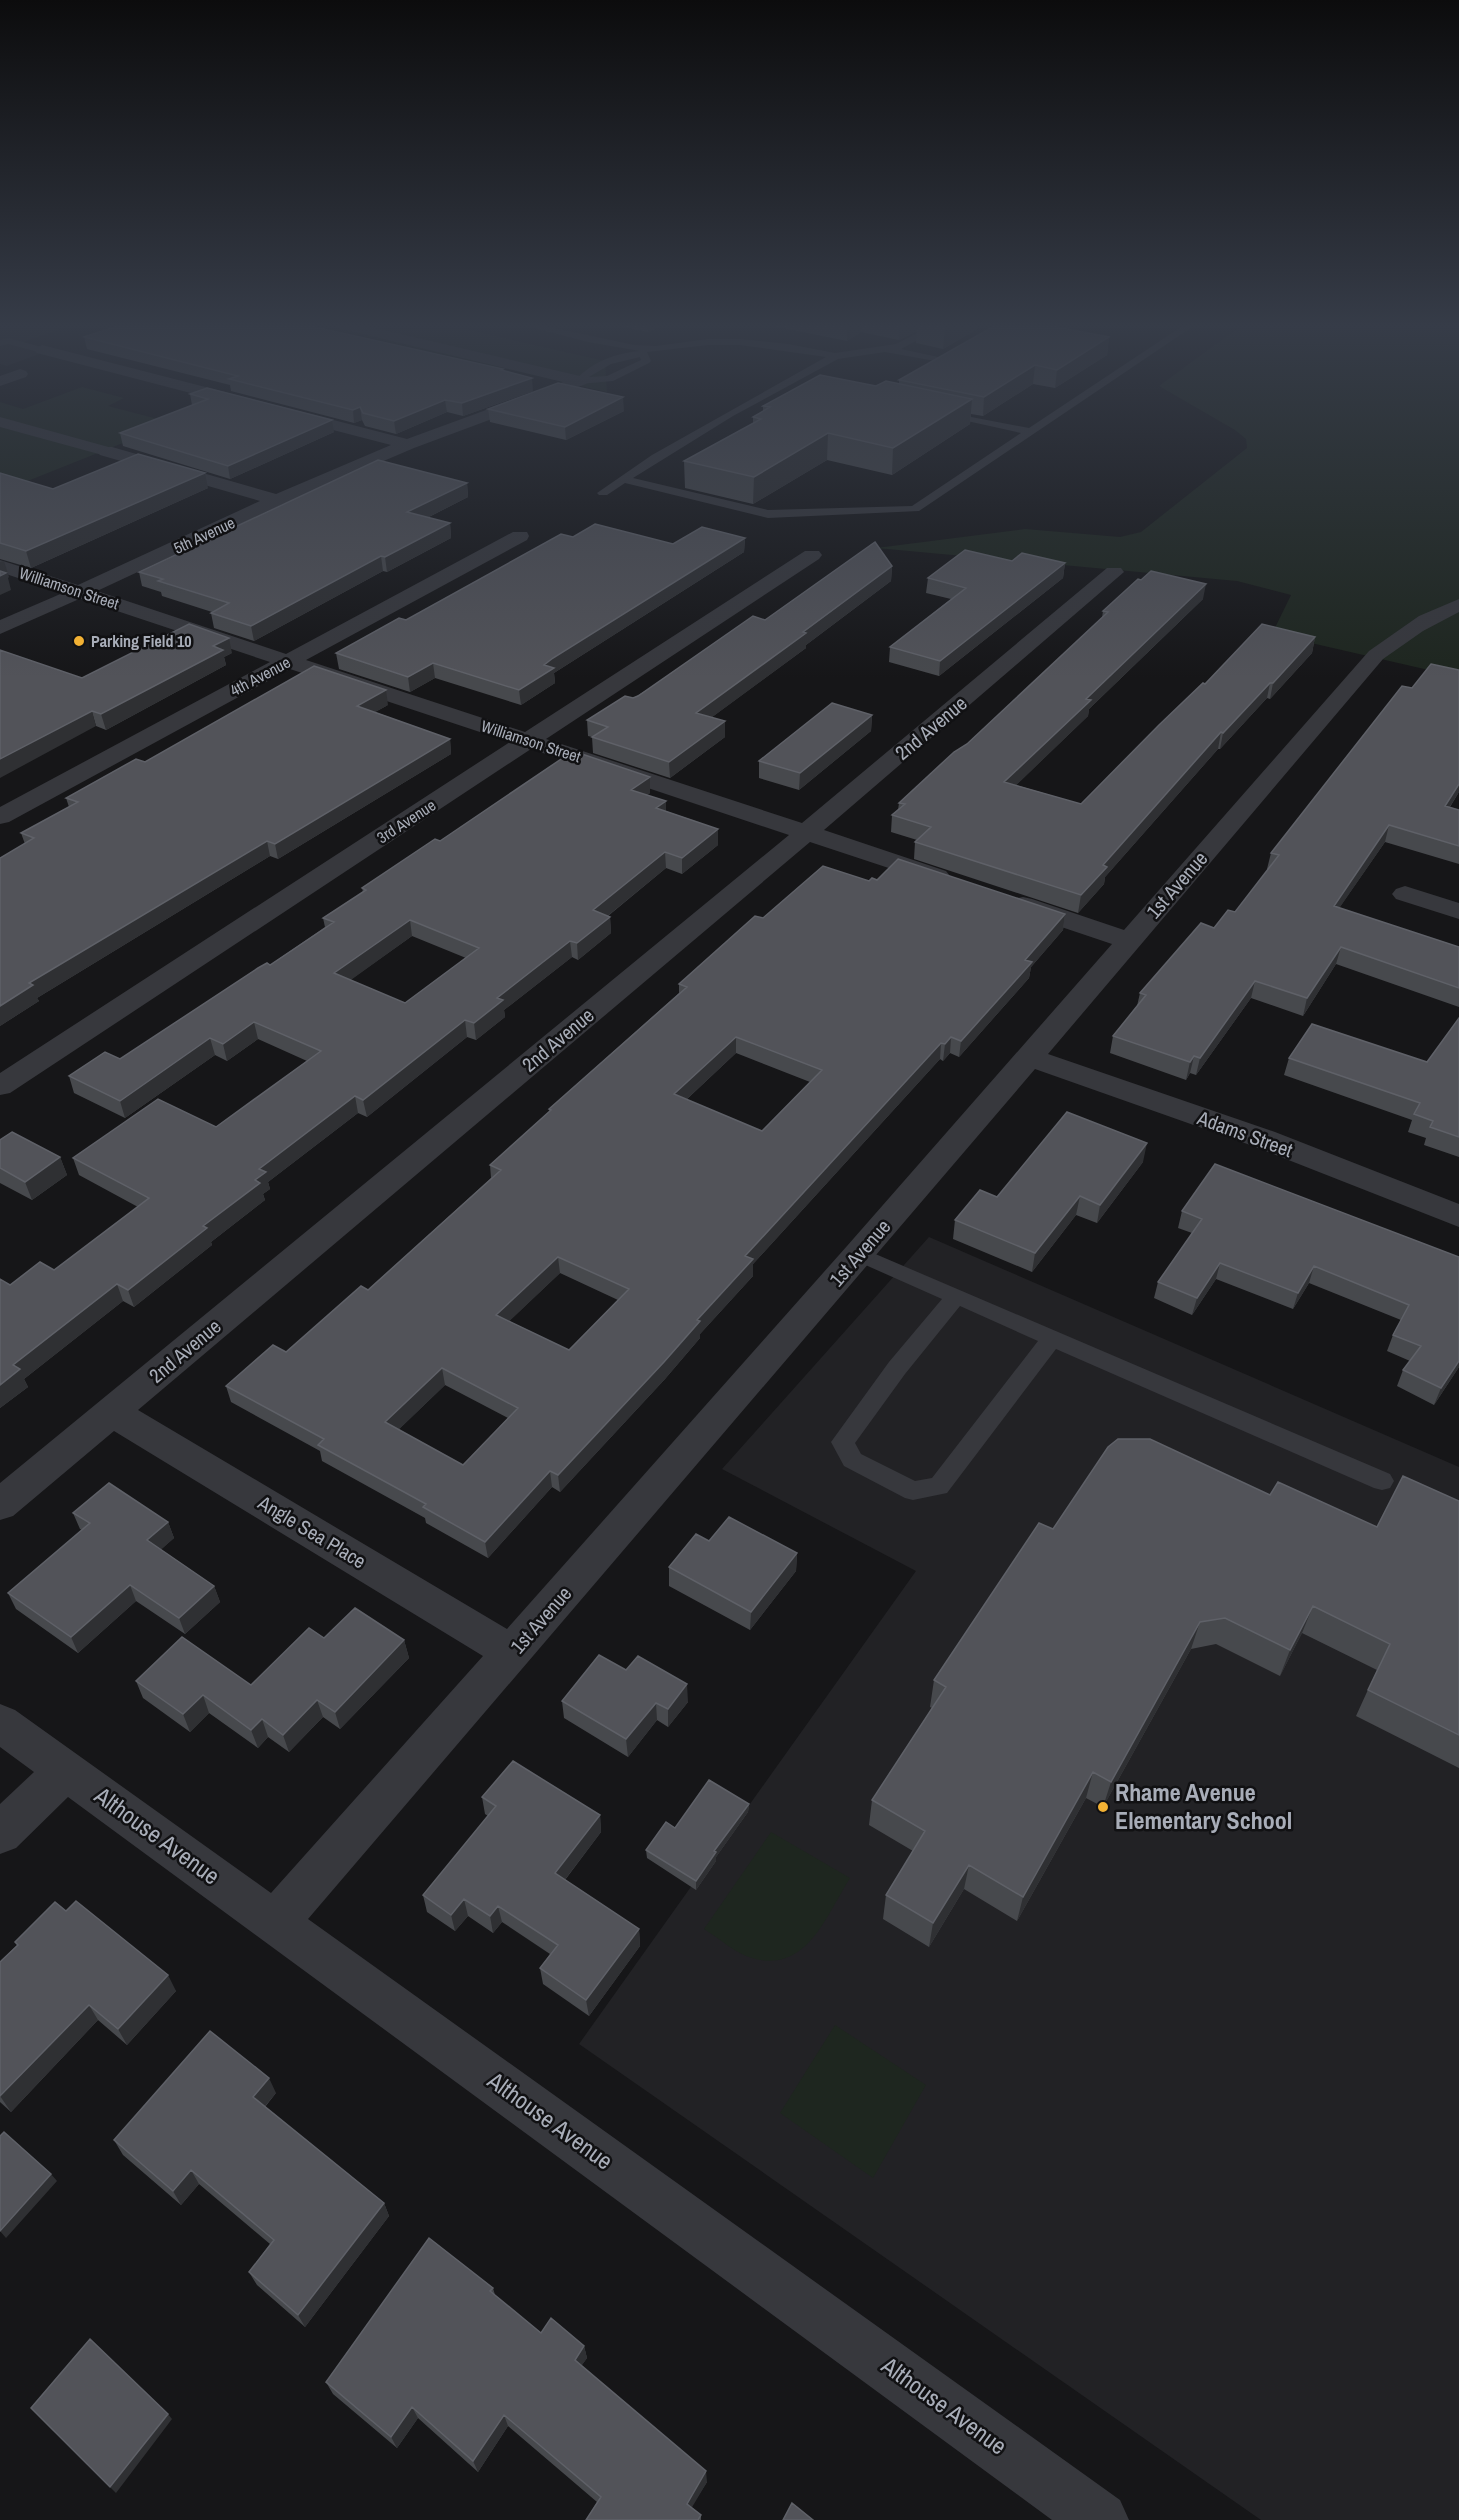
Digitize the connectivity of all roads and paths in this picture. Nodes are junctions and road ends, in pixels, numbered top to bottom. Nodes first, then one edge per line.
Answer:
1 (73, 443) edge
2 (403, 443) edge
3 (412, 443) edge
4 (682, 443) edge
5 (1015, 443) edge
6 (408, 444) junction
7 (106, 452) joint
8 (623, 479) junction
9 (603, 493) dead end
10 (277, 500) junction
11 (520, 536) dead end
12 (812, 555) dead end
13 (0, 566) edge
14 (1114, 572) dead end
15 (80, 592) junction
16 (1459, 605) edge
17 (0, 628) edge
18 (289, 661) junction
19 (529, 741) junction
20 (0, 817) edge
21 (806, 833) junction
22 (960, 884) edge
23 (1405, 894) dead end
24 (1005, 899) edge
25 (1459, 911) edge
26 (1129, 940) junction
27 (1029, 1058) junction
28 (0, 1086) edge
29 (1459, 1216) edge
30 (859, 1254) junction
31 (956, 1296) junction
32 (1052, 1338) junction
33 (112, 1412) junction
34 (1382, 1481) dead end
35 (0, 1505) edge
36 (513, 1653) junction
37 (0, 1723) edge
38 (65, 1771) junction
39 (0, 1833) edge
40 (276, 1922) junction
41 (1100, 2520) edge

1 - 7 street
2 - 6 street
3 - 6 street, 5th Avenue
4 - 8 lane
5 - 8 lane
6 - 10 street, 5th Avenue
7 - 10 street
8 - 9 lane
10 - 15 street, 5th Avenue
11 - 18 street, 4th Avenue
12 - 19 street, 3rd Avenue
13 - 15 street, Williamson Street
14 - 21 street, 2nd Avenue
15 - 17 street, 5th Avenue
15 - 18 street, Williamson Street
16 - 26 street, 1st Avenue
18 - 19 street, Williamson Street
18 - 20 street, 4th Avenue
19 - 21 street, Williamson Street
19 - 28 street, 3rd Avenue
21 - 22 street, Williamson Street
21 - 33 street, 2nd Avenue
23 - 25 street
24 - 26 street
26 - 27 street, 1st Avenue
27 - 29 street, Adams Street
27 - 30 street, 1st Avenue
30 - 31 lane
30 - 36 street, 1st Avenue
31 - 32 lane
31 - 32 lane
32 - 34 lane
33 - 35 street, 2nd Avenue
33 - 36 street, Angle Sea Place
36 - 40 street, 1st Avenue
37 - 38 street, Althouse Avenue
38 - 39 street
38 - 40 street, Althouse Avenue
40 - 41 street, Althouse Avenue

